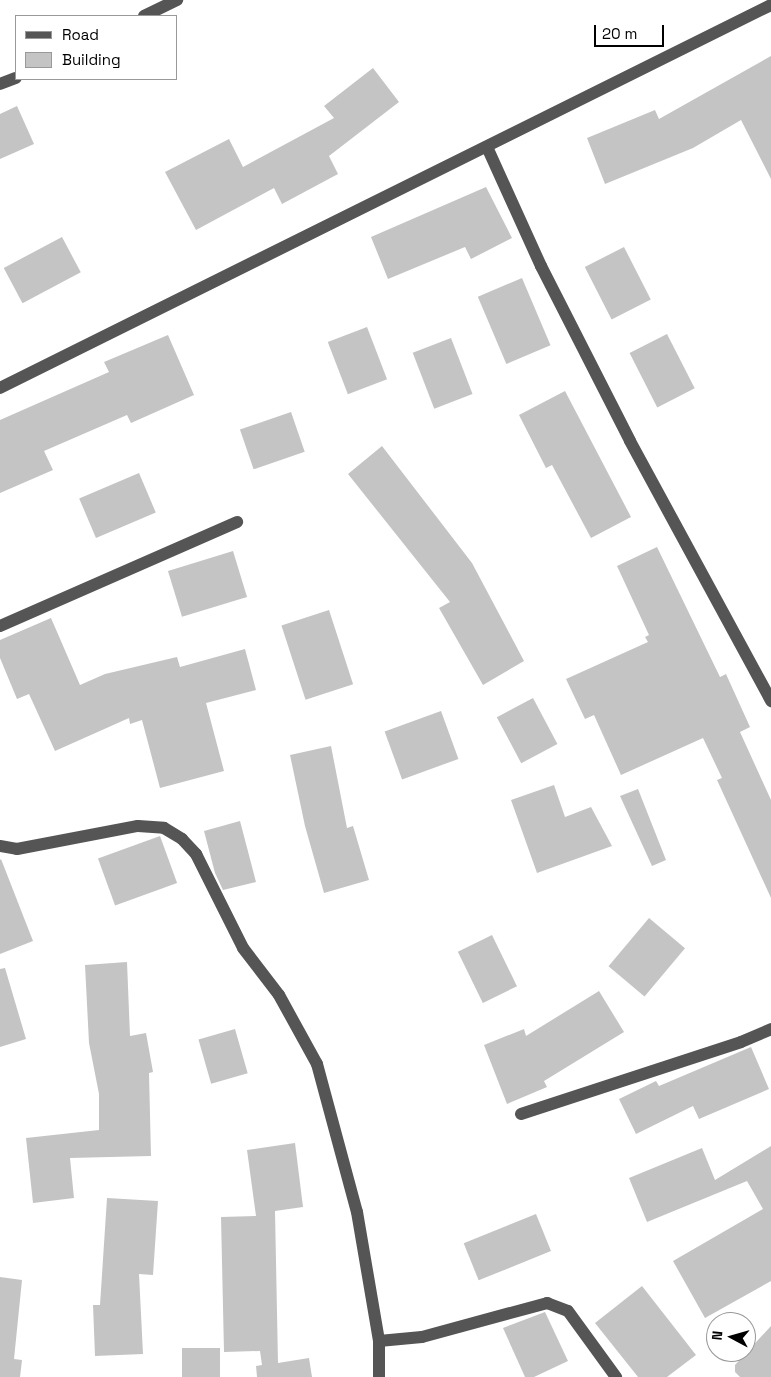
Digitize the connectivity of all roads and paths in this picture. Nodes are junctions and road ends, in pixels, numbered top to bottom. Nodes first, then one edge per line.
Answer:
1 (177, 0) edge
2 (771, 5) edge
3 (146, 15) edge
4 (15, 78) edge
5 (0, 84) edge
6 (487, 147) junction
7 (0, 388) edge
8 (237, 522) dead end
9 (0, 626) edge
10 (771, 700) edge
11 (0, 846) edge
12 (771, 1029) edge
13 (521, 1114) dead end
14 (379, 1341) junction
15 (379, 1377) edge
16 (616, 1377) edge

1 - 3 street
2 - 6 street
4 - 5 street
6 - 7 street
6 - 10 street
8 - 9 street
11 - 14 street
12 - 13 street
14 - 15 street
14 - 16 street

